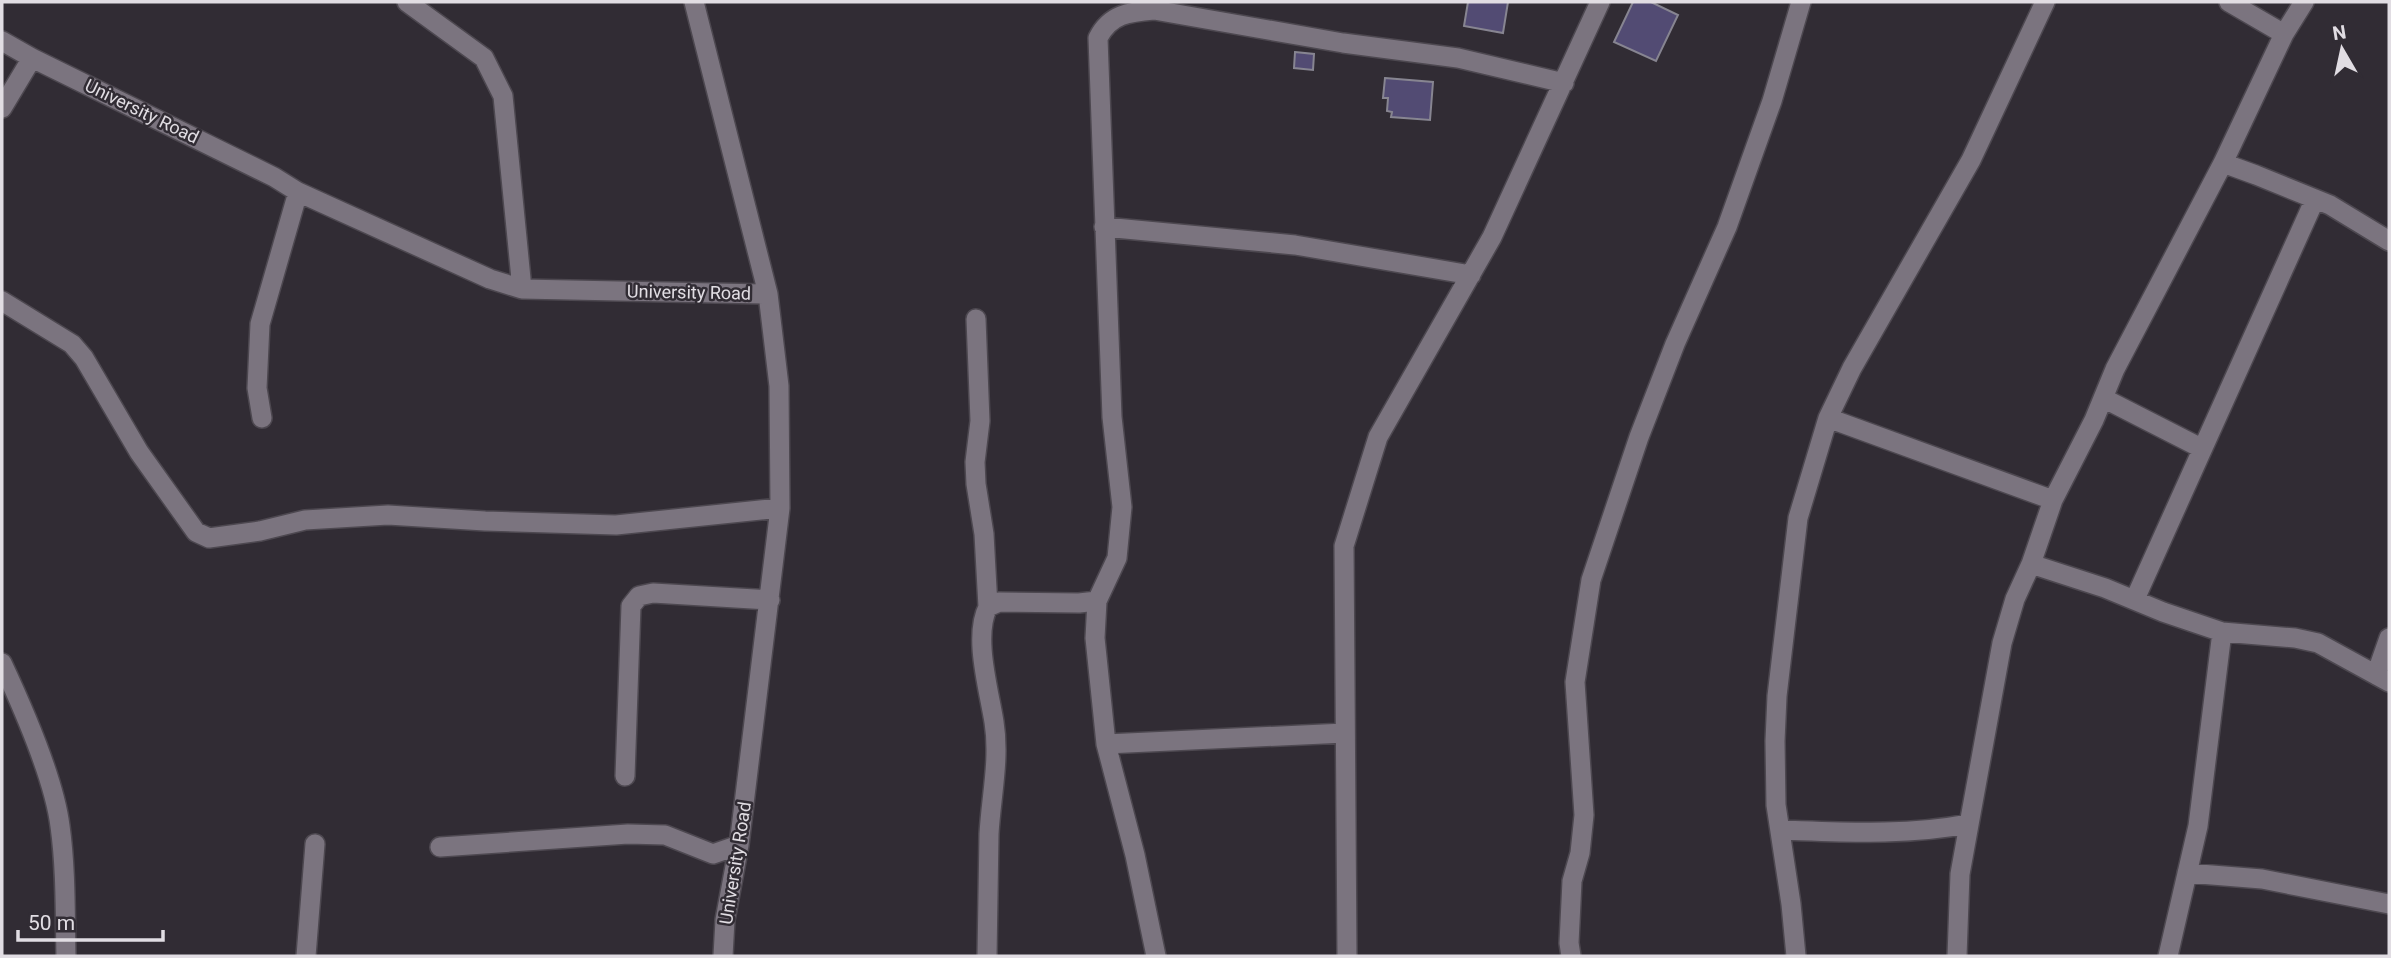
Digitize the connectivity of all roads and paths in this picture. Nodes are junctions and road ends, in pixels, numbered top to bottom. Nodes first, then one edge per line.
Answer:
1 (407, 2) edge
2 (694, 2) edge
3 (1600, 2) edge
4 (1801, 2) edge
5 (2045, 2) edge
6 (2230, 2) edge
7 (2304, 2) edge
8 (1154, 6) edge
9 (2284, 34) junction
10 (2, 41) edge
11 (32, 58) junction
12 (1564, 83) junction
13 (2, 108) edge
14 (2223, 163) junction
15 (298, 192) junction
16 (2315, 199) junction
17 (1104, 227) junction
18 (2389, 242) edge
19 (1471, 275) junction
20 (522, 289) junction
21 (768, 295) junction
22 (2, 301) edge
23 (976, 319) dead end
24 (2103, 398) junction
25 (262, 418) dead end
26 (1828, 418) junction
27 (2201, 448) junction
28 (2053, 500) junction
29 (780, 508) junction
30 (2031, 564) junction
31 (2135, 599) junction
32 (769, 600) junction
33 (1097, 601) junction
34 (988, 607) junction
35 (2222, 632) junction
36 (2389, 638) edge
37 (2, 663) edge
38 (2383, 678) edge
39 (1345, 733) junction
40 (1106, 744) junction
41 (625, 776) dead end
42 (1968, 824) junction
43 (1780, 830) junction
44 (315, 844) dead end
45 (739, 845) junction
46 (440, 847) dead end
47 (2187, 873) junction
48 (2389, 904) edge
49 (66, 956) edge
50 (306, 956) edge
51 (723, 956) edge
52 (987, 956) edge
53 (1156, 956) edge
54 (1347, 956) edge
55 (1571, 956) edge
56 (1796, 956) edge
57 (1956, 956) edge
58 (2168, 956) edge

1 - 20 street
2 - 21 street
3 - 12 street
4 - 55 street
5 - 26 street
6 - 9 street
7 - 9 street
8 - 12 street
8 - 17 street
9 - 14 street
10 - 11 street, University Road
11 - 13 street
11 - 15 street, University Road
12 - 19 street
14 - 16 street
14 - 24 street
15 - 20 street, University Road
15 - 25 street
16 - 18 street
16 - 27 street
17 - 19 street
17 - 33 street
19 - 39 street
20 - 21 street, University Road
21 - 29 street, University Road
22 - 29 street
23 - 34 street
24 - 27 street
24 - 28 street
26 - 28 street
26 - 43 street
27 - 31 street
28 - 30 street
29 - 32 street, University Road
30 - 31 street
30 - 42 street
31 - 35 street
32 - 41 street
32 - 45 street, University Road
33 - 34 street
33 - 40 street
34 - 52 street
35 - 38 street
35 - 47 street
36 - 38 street
37 - 49 street
39 - 40 street
39 - 54 street
40 - 53 street
42 - 43 street
42 - 57 street
43 - 56 street
44 - 50 street
45 - 46 street
45 - 51 street, University Road
47 - 48 street
47 - 58 street

